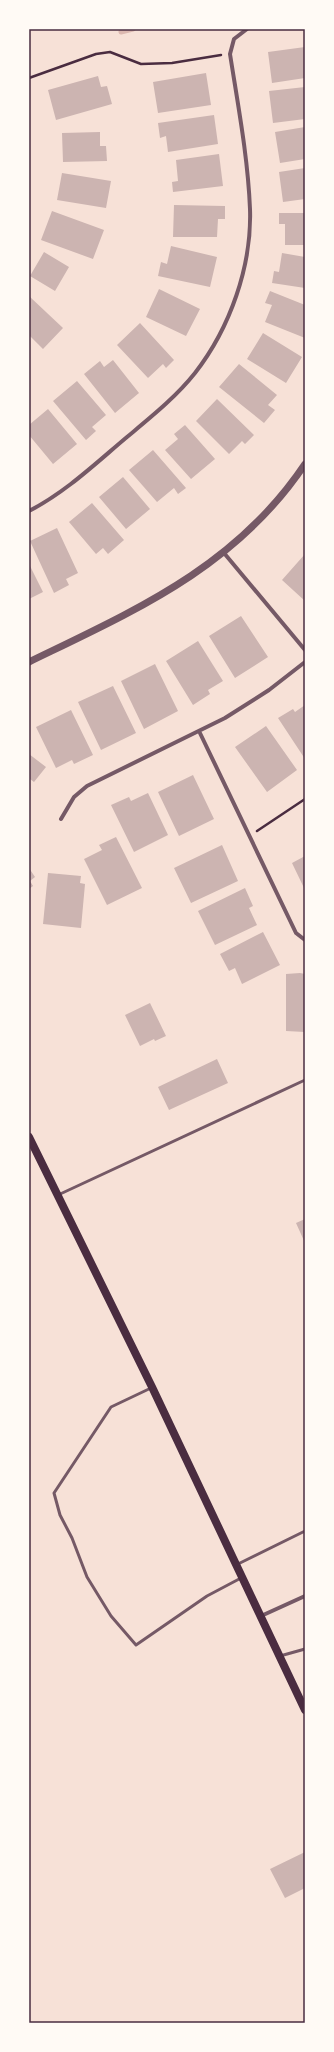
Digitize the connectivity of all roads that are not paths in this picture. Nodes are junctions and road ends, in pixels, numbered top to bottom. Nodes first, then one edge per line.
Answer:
1 (247, 29) edge
2 (305, 464) edge
3 (29, 511) edge
4 (224, 553) junction
5 (305, 650) edge
6 (29, 662) edge
7 (305, 662) edge
8 (199, 731) junction
9 (61, 819) dead end
10 (305, 940) edge
11 (305, 1080) edge
12 (29, 1137) edge
13 (31, 1146) edge
14 (58, 1195) junction
15 (152, 1387) junction
16 (305, 1531) edge
17 (236, 1564) junction
18 (242, 1577) junction
19 (305, 1596) edge
20 (260, 1616) junction
21 (305, 1649) edge
22 (280, 1656) junction
23 (305, 1710) edge

1 - 3 street
2 - 4 street
4 - 5 street
4 - 6 street
7 - 8 street
8 - 9 street
8 - 10 street
11 - 14 lane
12 - 13 main road
13 - 14 main road
14 - 15 main road
15 - 17 main road
15 - 18 lane
16 - 17 lane
17 - 18 main road
18 - 20 main road
19 - 20 street
20 - 22 main road
21 - 22 lane
22 - 23 main road

